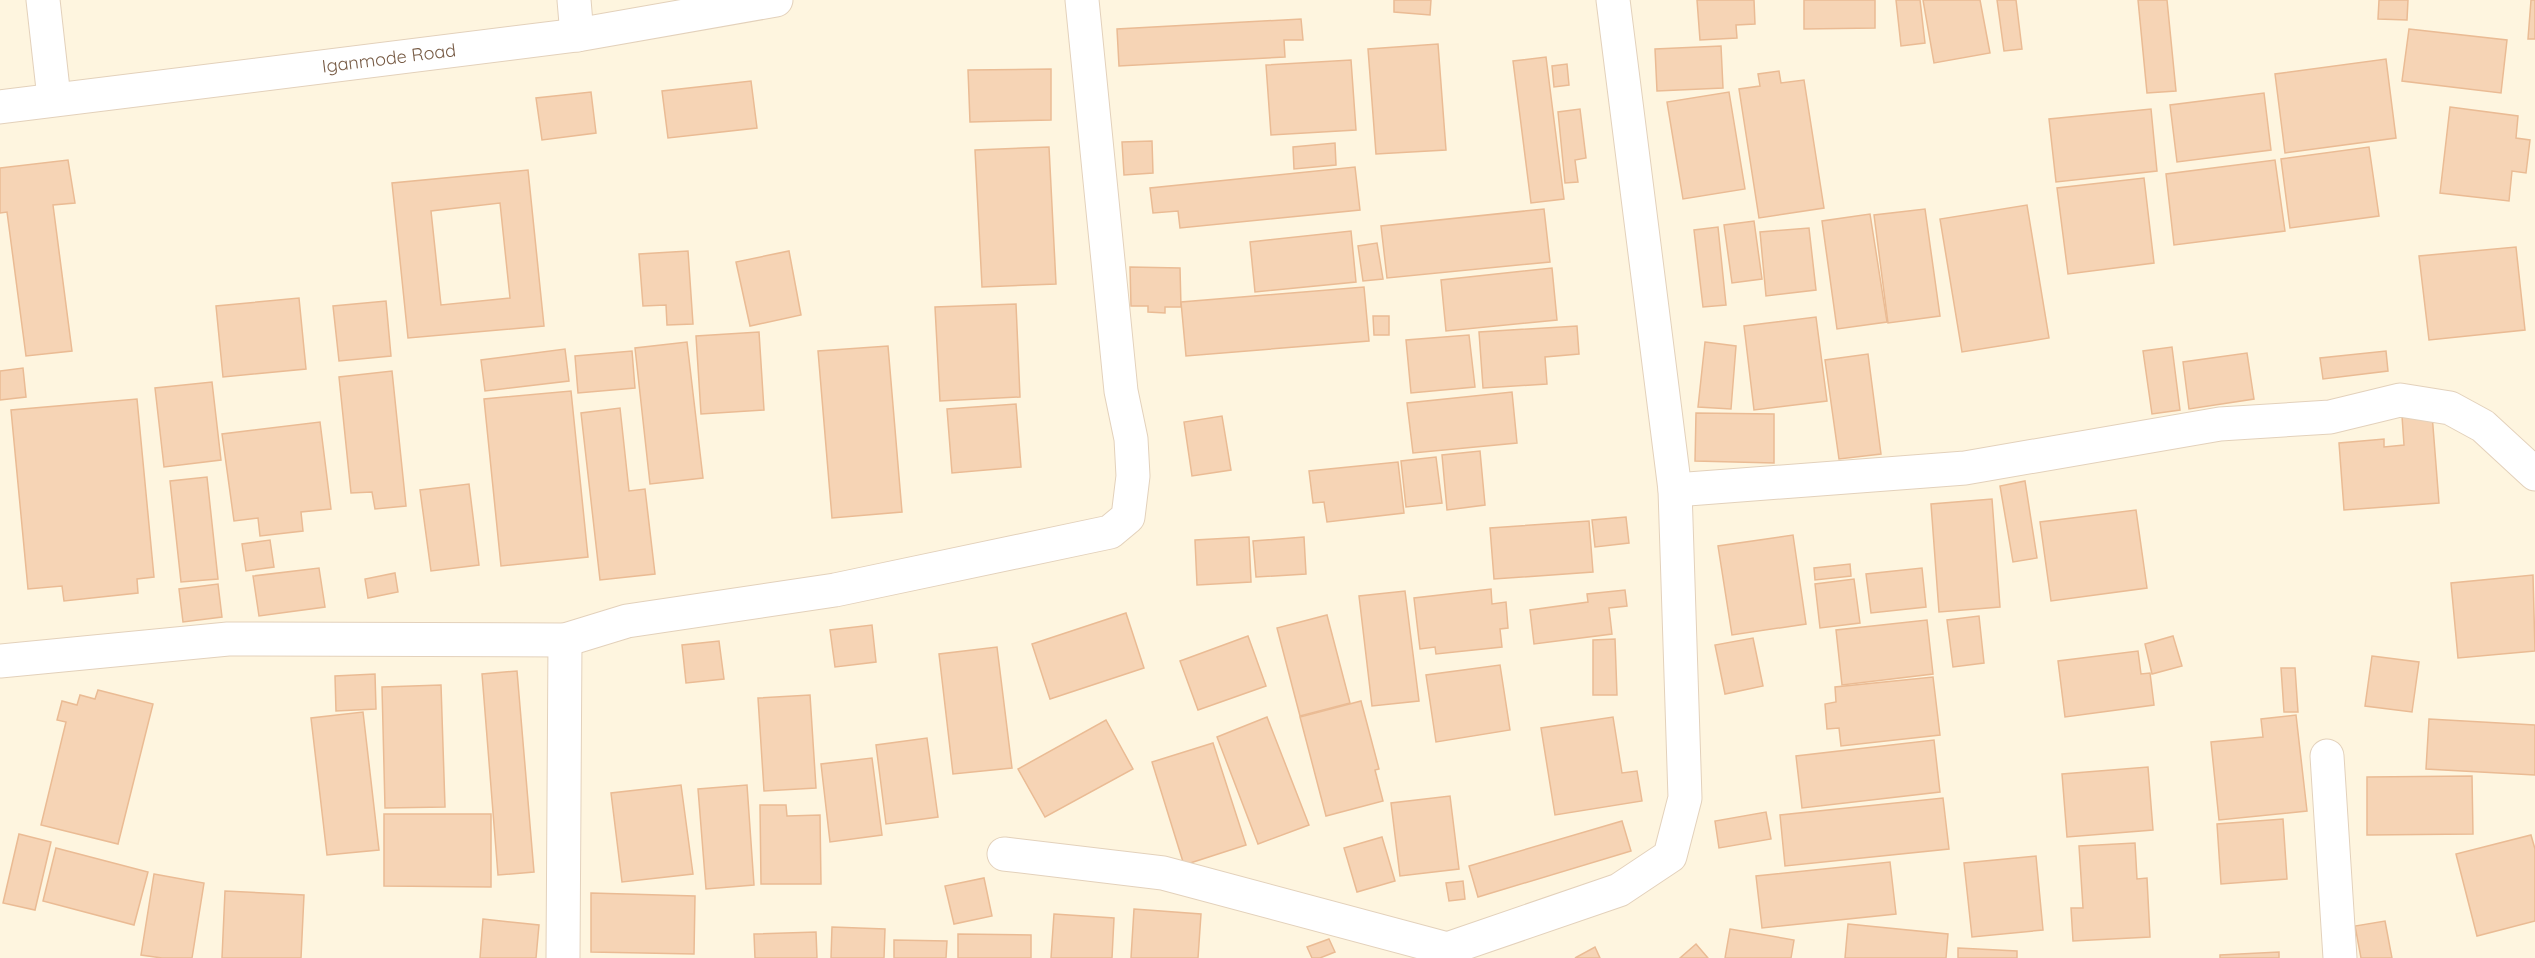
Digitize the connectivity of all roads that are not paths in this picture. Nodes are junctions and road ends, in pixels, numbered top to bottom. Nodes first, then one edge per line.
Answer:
1 (44, 0) edge
2 (574, 0) edge
3 (776, 0) edge
4 (1082, 0) edge
5 (1613, 0) edge
6 (577, 35) junction
7 (54, 98) junction
8 (0, 107) edge
9 (2535, 474) edge
10 (1675, 490) junction
11 (565, 640) junction
12 (0, 662) edge
13 (2327, 756) dead end
14 (1004, 854) dead end
15 (1444, 954) edge
16 (562, 958) edge
17 (2340, 958) edge

1 - 7 street
2 - 6 street
3 - 6 street, Iganmode Road
4 - 11 street
5 - 10 street
6 - 7 street, Iganmode Road
7 - 8 street, Iganmode Road
9 - 10 street
10 - 15 street
11 - 12 street
11 - 16 street
13 - 17 street
14 - 15 street

